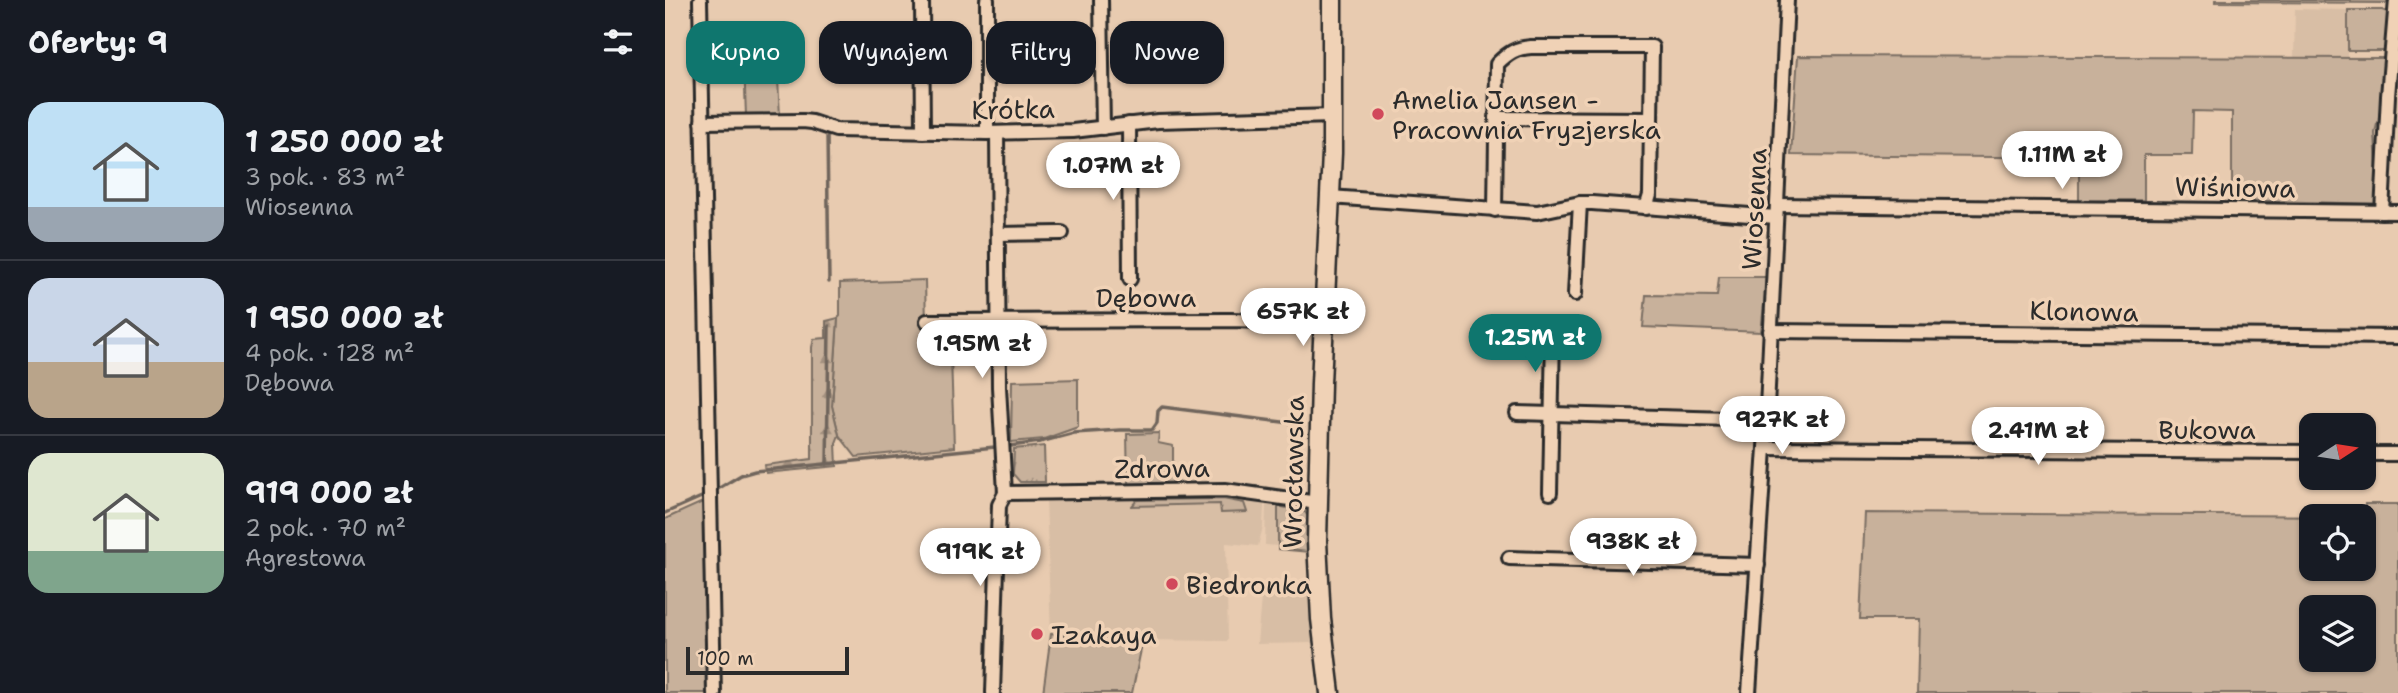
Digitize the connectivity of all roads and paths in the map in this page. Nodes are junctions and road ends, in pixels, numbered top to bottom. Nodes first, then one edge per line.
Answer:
1 (700, 0) edge
2 (922, 0) edge
3 (987, 0) edge
4 (1101, 0) edge
5 (1332, 0) edge
6 (1787, 0) edge
7 (2396, 0) edge
8 (1333, 116) junction
9 (1496, 118) junction
10 (1651, 119) junction
11 (702, 122) junction
12 (1129, 124) junction
13 (1103, 128) junction
14 (923, 132) junction
15 (992, 133) junction
16 (1330, 197) junction
17 (1580, 203) junction
18 (1646, 208) junction
19 (1495, 210) junction
20 (1777, 211) junction
21 (2382, 212) junction
22 (2398, 212) edge
23 (1062, 233) dead end
24 (999, 234) junction
25 (1130, 279) dead end
26 (1575, 293) dead end
27 (927, 321) dead end
28 (998, 321) junction
29 (1323, 323) junction
30 (1770, 331) junction
31 (1552, 334) dead end
32 (2398, 337) edge
33 (1517, 413) dead end
34 (1551, 414) junction
35 (1765, 420) junction
36 (1765, 448) junction
37 (2299, 452) edge
38 (2377, 453) edge
39 (2398, 454) edge
40 (1005, 493) junction
41 (1550, 493) dead end
42 (1318, 503) junction
43 (1509, 558) dead end
44 (1758, 565) junction
45 (714, 693) edge
46 (993, 693) edge
47 (1330, 693) edge
48 (1749, 693) edge

1 - 11 street
2 - 14 street
3 - 15 street
4 - 13 street
5 - 8 street, Wrocławska
6 - 20 street, Wiosenna
7 - 21 street
8 - 12 street, Krótka
8 - 16 street, Wrocławska
9 - 10 street
9 - 10 street
9 - 19 street
10 - 18 street
11 - 14 street, Krótka
11 - 45 street
12 - 13 street, Krótka
12 - 25 street
13 - 15 street, Krótka
14 - 15 street, Krótka
15 - 24 street
16 - 19 street, Wiśniowa
16 - 29 street, Wrocławska
17 - 18 street, Wiśniowa
17 - 19 street, Wiśniowa
17 - 26 street
18 - 20 street, Wiśniowa
20 - 21 street, Wiśniowa
20 - 30 street, Wiosenna
21 - 22 street, Wiśniowa
23 - 24 street
24 - 28 street
27 - 28 street, Dębowa
28 - 29 street, Dębowa
28 - 40 street
29 - 42 street, Wrocławska
30 - 32 street, Klonowa
30 - 35 street, Wiosenna
31 - 34 street
33 - 34 street
34 - 35 street
34 - 41 street
35 - 36 street, Wiosenna
36 - 37 street, Bukowa
36 - 44 street, Wiosenna
38 - 39 street
40 - 42 street, Zdrowa
40 - 46 street
42 - 47 street, Wrocławska
43 - 44 street
44 - 48 street, Wiosenna

